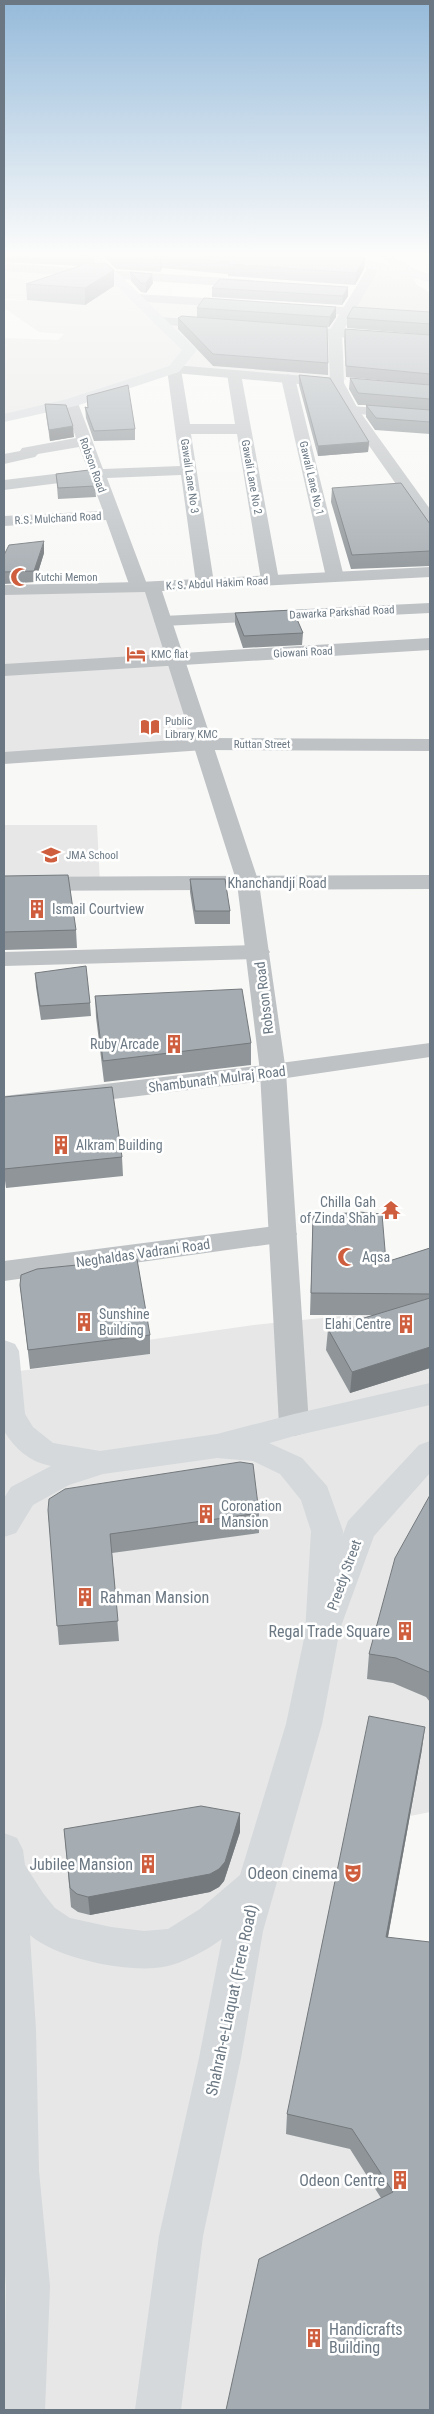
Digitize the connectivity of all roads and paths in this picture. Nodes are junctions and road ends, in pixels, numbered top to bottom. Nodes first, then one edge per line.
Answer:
1 (177, 366) edge
2 (336, 366) edge
3 (174, 369) junction
4 (234, 374) junction
5 (288, 378) junction
6 (337, 383) junction
7 (356, 384) edge
8 (70, 403) junction
9 (351, 410) junction
10 (430, 416) edge
11 (4, 418) edge
12 (183, 429) junction
13 (243, 429) junction
14 (85, 441) junction
15 (4, 459) edge
16 (190, 470) junction
17 (96, 474) junction
18 (4, 485) edge
19 (112, 515) junction
20 (430, 520) edge
21 (4, 521) edge
22 (430, 572) edge
23 (335, 577) junction
24 (270, 580) junction
25 (205, 583) junction
26 (145, 586) junction
27 (4, 590) edge
28 (430, 608) edge
29 (163, 621) junction
30 (430, 644) edge
31 (176, 659) junction
32 (4, 670) edge
33 (204, 744) junction
34 (430, 745) edge
35 (4, 758) edge
36 (430, 882) edge
37 (248, 883) junction
38 (4, 884) edge
39 (258, 952) junction
40 (4, 958) edge
41 (430, 1050) edge
42 (272, 1072) junction
43 (4, 1104) edge
44 (283, 1234) junction
45 (4, 1271) edge
46 (4, 1351) edge
47 (430, 1394) edge
48 (294, 1425) junction
49 (217, 1446) junction
50 (430, 1453) edge
51 (100, 1463) junction
52 (4, 1524) edge
53 (322, 1634) junction
54 (6, 1861) edge
55 (256, 1886) junction
56 (11, 2172) edge
57 (22, 2410) edge
58 (158, 2410) edge

1 - 3 main road
2 - 6 street
3 - 4 street
3 - 8 main road
3 - 12 street, Gawali Lane No 3
4 - 5 street
4 - 13 street, Gawali Lane No 2
5 - 6 street
5 - 23 street, Gawali Lane No 1
6 - 7 street
6 - 9 street
8 - 11 main road
8 - 14 street, Robson Road
9 - 10 street
9 - 20 street
12 - 13 street
12 - 16 street, Gawali Lane No 3
13 - 24 street, Gawali Lane No 2
14 - 15 street
14 - 17 street, Robson Road
16 - 17 street
16 - 25 street, Gawali Lane No 3
17 - 18 street
17 - 19 street, Robson Road
19 - 21 street, R.S. Mulchand Road
19 - 26 street, Robson Road
22 - 23 street, K. S. Abdul Hakim Road
23 - 24 street, K. S. Abdul Hakim Road
24 - 25 street, K. S. Abdul Hakim Road
25 - 26 street, K. S. Abdul Hakim Road
26 - 27 street, K. S. Abdul Hakim Road
26 - 29 street, Robson Road
28 - 29 street, Dawarka Parkshad Road
29 - 31 street, Robson Road
30 - 31 street, Giowani Road
31 - 32 street, Giowani Road
31 - 33 street, Robson Road
33 - 34 street, Ruttan Street
33 - 35 street, Ruttan Street
33 - 37 street, Robson Road
36 - 37 street, Khanchandji Road
37 - 38 street, Khanchandji Road
37 - 39 street, Robson Road
39 - 40 street
39 - 42 street, Robson Road
41 - 42 street, Shambunath Mulraj Road
42 - 43 street, Shambunath Mulraj Road
42 - 44 street, Robson Road
44 - 45 street, Neghaldas Vadrani Road
44 - 48 street, Robson Road
46 - 51 main road, Shahrah-e-Liaquat (Frere Road)
47 - 48 main road
48 - 49 main road
49 - 51 main road, Shahrah-e-Liaquat (Frere Road)
49 - 53 main road, Shahrah-e-Liaquat (Frere Road)
50 - 53 main road, Preedy Street
51 - 52 main road
53 - 55 main road, Shahrah-e-Liaquat (Frere Road)
54 - 55 main road
54 - 56 main road
55 - 58 main road, Shahrah-e-Liaquat (Frere Road)
56 - 57 main road

